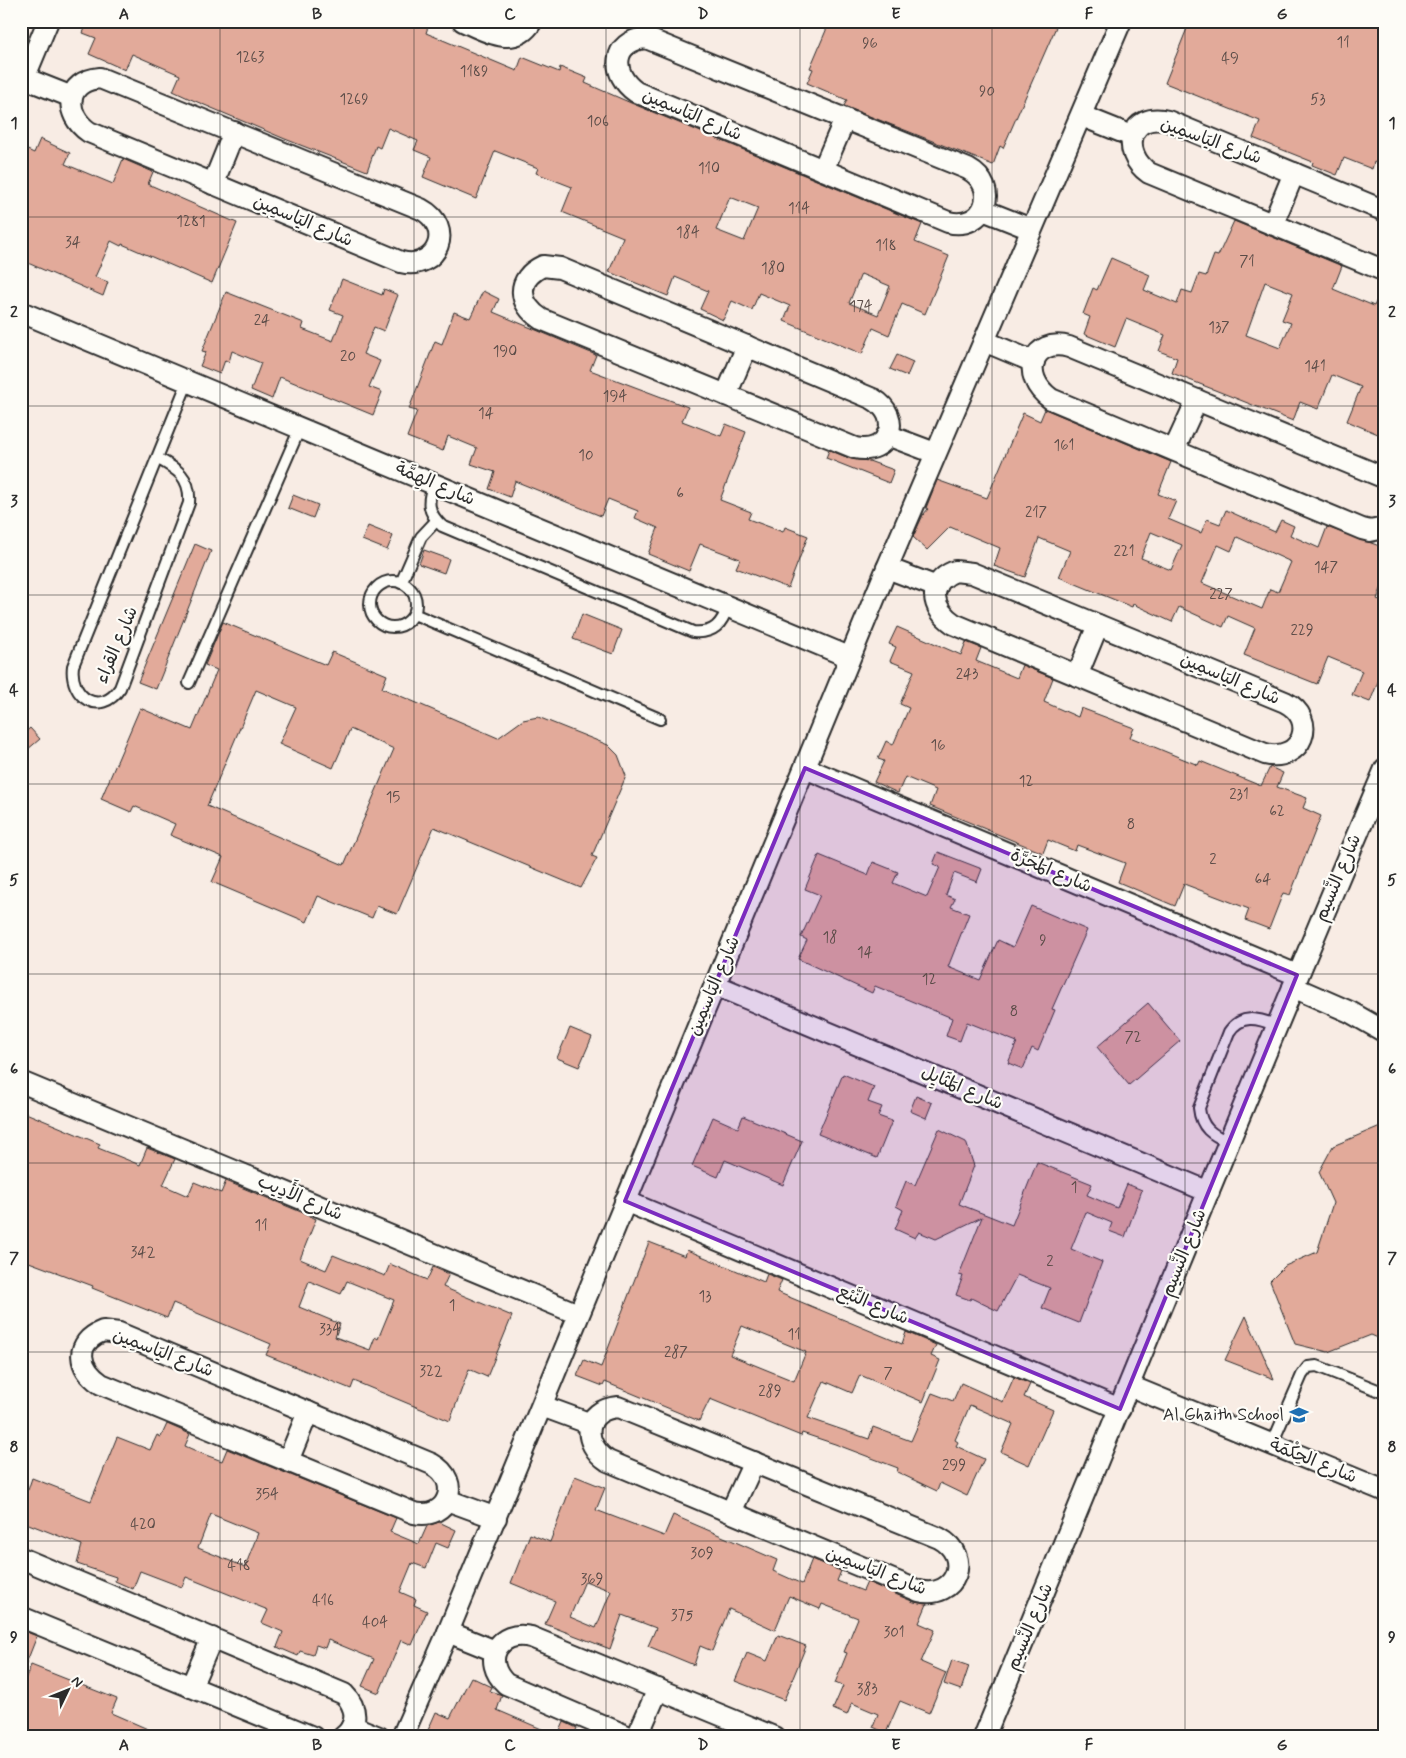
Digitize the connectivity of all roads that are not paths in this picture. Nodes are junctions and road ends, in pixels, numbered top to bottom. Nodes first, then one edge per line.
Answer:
1 (48, 21) edge
2 (463, 21) edge
3 (532, 21) edge
4 (1115, 23) edge
5 (23, 82) edge
6 (72, 97) junction
7 (1082, 116) junction
8 (845, 119) junction
9 (234, 132) junction
10 (1132, 136) junction
11 (823, 170) junction
12 (1294, 173) junction
13 (213, 184) junction
14 (983, 210) junction
15 (1385, 210) edge
16 (1273, 224) junction
17 (1031, 229) junction
18 (1385, 271) edge
19 (21, 312) edge
20 (984, 341) junction
21 (746, 346) junction
22 (1034, 362) junction
23 (188, 381) junction
24 (726, 395) junction
25 (1196, 400) junction
26 (300, 428) junction
27 (888, 435) junction
28 (1174, 450) junction
29 (935, 453) junction
30 (157, 458) junction
31 (1385, 478) edge
32 (434, 484) junction
33 (436, 521) junction
34 (1385, 528) edge
35 (887, 568) junction
36 (401, 583) junction
37 (937, 587) junction
38 (728, 606) junction
39 (414, 614) junction
40 (1098, 625) junction
41 (850, 656) junction
42 (1077, 676) junction
43 (189, 683) dead end
44 (660, 719) dead end
45 (805, 768) junction
46 (1385, 769) edge
47 (715, 985) junction
48 (1293, 987) junction
49 (1276, 1025) junction
50 (1380, 1030) edge
51 (21, 1082) edge
52 (1229, 1142) junction
53 (1209, 1192) junction
54 (625, 1201) junction
55 (578, 1314) junction
56 (1130, 1386) junction
57 (1385, 1394) edge
58 (542, 1406) junction
59 (1120, 1409) junction
60 (308, 1412) junction
61 (591, 1424) junction
62 (1272, 1444) junction
63 (288, 1461) junction
64 (754, 1462) junction
65 (1385, 1490) edge
66 (447, 1500) junction
67 (731, 1512) junction
68 (496, 1518) junction
69 (21, 1558) edge
70 (21, 1617) edge
71 (448, 1632) junction
72 (212, 1638) junction
73 (495, 1652) junction
74 (192, 1687) junction
75 (658, 1689) junction
76 (347, 1732) edge
77 (313, 1737) edge
78 (379, 1737) edge
79 (402, 1737) edge
80 (628, 1737) edge
81 (637, 1737) edge
82 (774, 1737) edge
83 (984, 1737) edge

1 - 5 street
2 - 3 street
4 - 7 street, شارع اليَاسمِين
5 - 6 street
6 - 9 street, شارع اليَاسمِين
6 - 13 street, شارع اليَاسمِين
7 - 10 street, شارع اليَاسمِين
7 - 17 street, شارع اليَاسمِين
8 - 11 street
8 - 11 street, شارع اليَاسمِين
8 - 14 street, شارع اليَاسمِين
9 - 13 street
9 - 13 street, شارع اليَاسمِين
10 - 12 street, شارع اليَاسمِين
10 - 16 street, شارع اليَاسمِين
11 - 14 street, شارع اليَاسمِين
12 - 15 street, شارع اليَاسمِين
12 - 16 street
14 - 17 street
16 - 18 street, شارع اليَاسمِين
17 - 20 street, شارع اليَاسمِين
19 - 23 street, شارع الهِمَّة
20 - 22 street
20 - 29 street, شارع اليَاسمِين
21 - 24 street
21 - 24 street
21 - 27 street
22 - 25 street
22 - 28 street
23 - 26 street, شارع الهِمَّة
23 - 30 lane, شارع القراء
24 - 27 street
25 - 28 street
25 - 31 street
26 - 32 street, شارع الهِمَّة
26 - 43 lane
27 - 29 street
28 - 34 street
29 - 35 street, شارع اليَاسمِين
30 - 30 lane, شارع القراء
32 - 33 lane
32 - 38 street, شارع الهِمَّة
33 - 36 lane
33 - 38 lane
35 - 37 street
35 - 41 street, شارع اليَاسمِين
36 - 39 lane
36 - 39 lane
37 - 40 street, شارع اليَاسمِين
37 - 42 street, شارع اليَاسمِين
38 - 41 street, شارع الهِمَّة
39 - 44 lane
40 - 42 street
40 - 42 street, شارع اليَاسمِين
41 - 45 street, شارع اليَاسمِين
45 - 47 street, شارع اليَاسمِين
45 - 48 street, شارع المَجَرَّة
46 - 48 street, شارع النَّسيم
47 - 53 street, شارع المَثَايِل
47 - 54 street, شارع اليَاسمِين
48 - 49 street, شارع النَّسيم
48 - 50 street, شارع المَجَرَّة
49 - 52 street, شارع النَّسيم
49 - 52 lane
51 - 55 street, شارع الأَدِيب
52 - 53 street, شارع النَّسيم
53 - 56 street, شارع النَّسيم
54 - 55 street, شارع اليَاسمِين
54 - 59 street, شارع النَّبْع
55 - 58 street, شارع اليَاسمِين
56 - 59 street, شارع النَّسيم
56 - 62 street, شارع الحِكْمَة
57 - 62 lane
58 - 61 street
58 - 68 street, شارع اليَاسمِين
59 - 83 street, شارع النَّسيم
60 - 63 street
60 - 63 street, شارع اليَاسمِين
60 - 66 street, شارع اليَاسمِين
61 - 64 street, شارع اليَاسمِين
61 - 67 street, شارع اليَاسمِين
62 - 65 street, شارع الحِكْمَة
63 - 66 street, شارع اليَاسمِين
64 - 67 street
64 - 67 street, شارع اليَاسمِين
66 - 68 street
68 - 71 street, شارع اليَاسمِين
69 - 72 street
70 - 74 street
71 - 73 street
71 - 79 street, شارع اليَاسمِين
72 - 74 street
72 - 76 street
73 - 75 street
73 - 80 street
74 - 77 street
75 - 81 street
75 - 82 street
76 - 78 street

